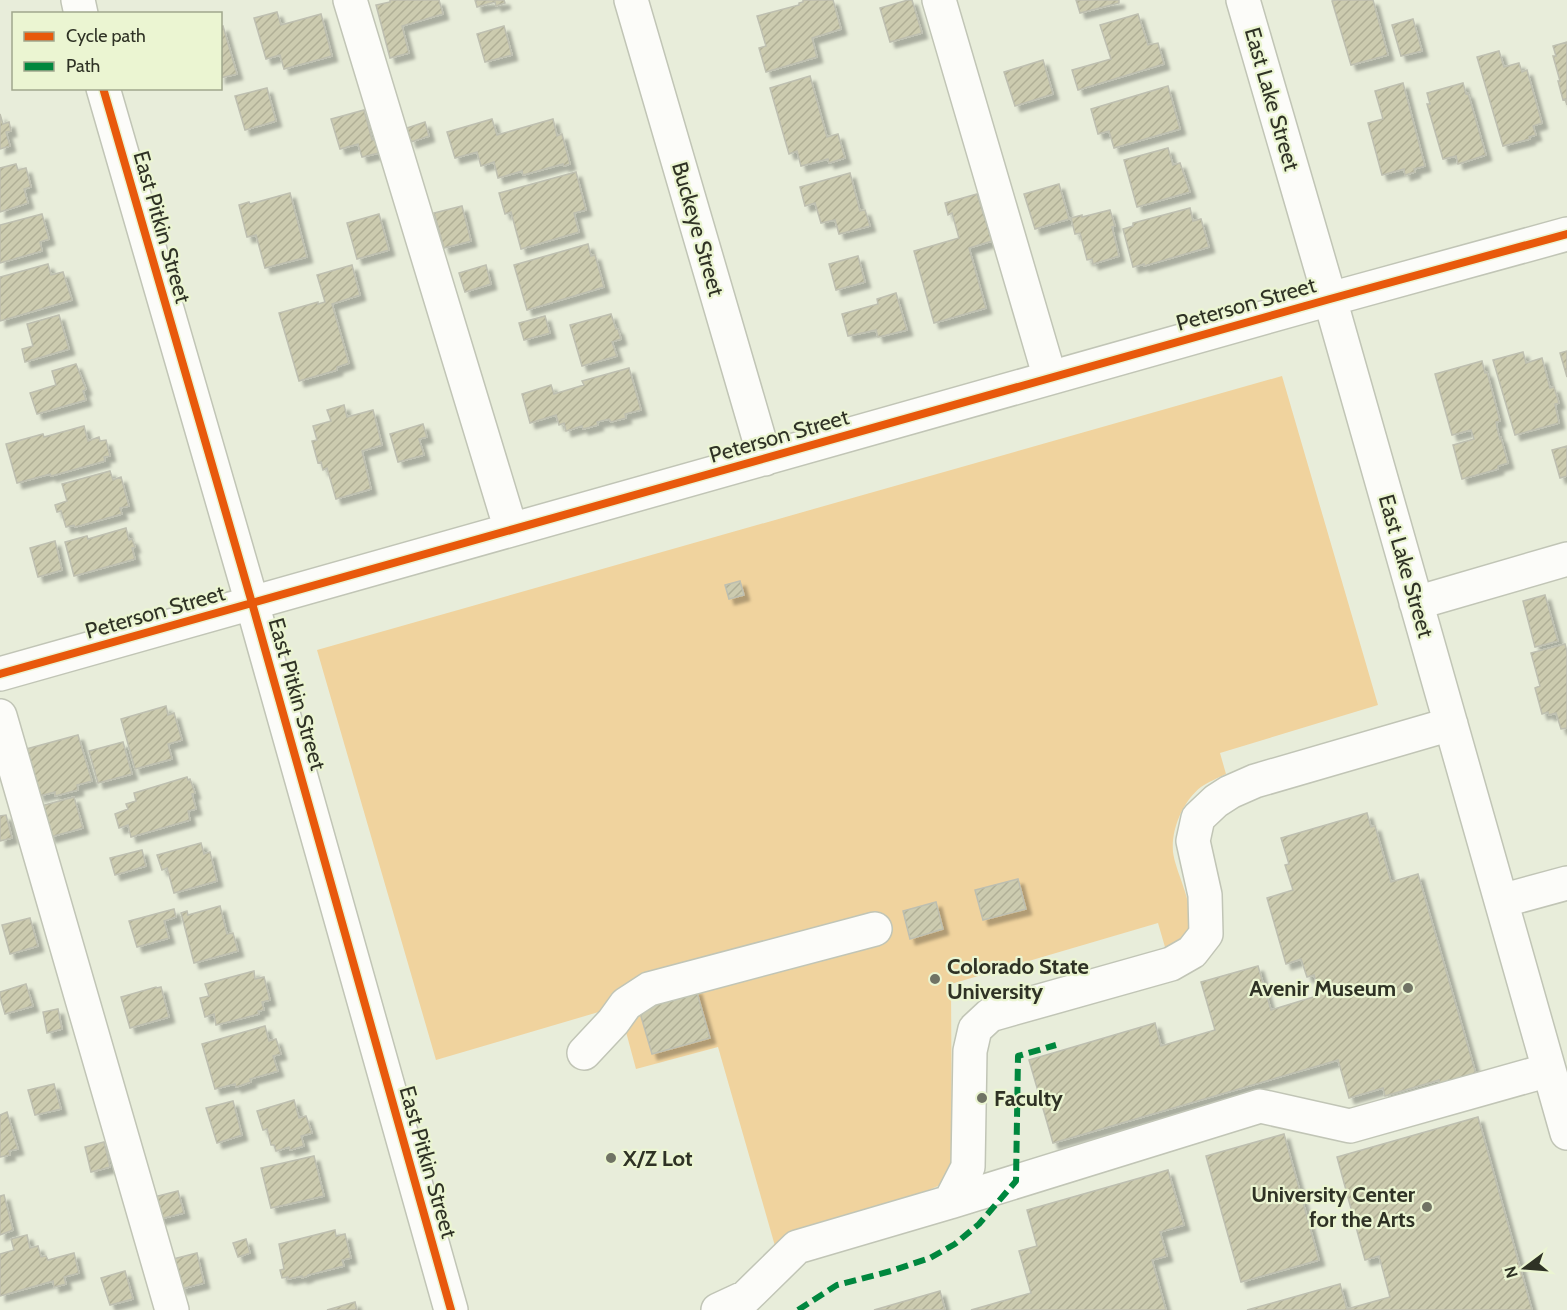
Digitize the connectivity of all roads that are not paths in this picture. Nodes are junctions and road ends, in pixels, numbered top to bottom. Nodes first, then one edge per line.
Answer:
1 (350, 0) edge
2 (631, 0) edge
3 (939, 0) edge
4 (1243, 0) edge
5 (104, 90) edge
6 (1567, 234) edge
7 (1330, 299) junction
8 (1050, 378) junction
9 (765, 459) junction
10 (512, 530) junction
11 (1567, 559) edge
12 (252, 603) junction
13 (1416, 603) junction
14 (0, 674) edge
15 (0, 716) edge
16 (1450, 724) junction
17 (1567, 883) edge
18 (1501, 901) junction
19 (875, 929) dead end
20 (584, 1053) dead end
21 (1549, 1070) junction
22 (1567, 1133) edge
23 (950, 1202) junction
24 (740, 1306) edge
25 (172, 1310) edge
26 (451, 1310) edge

1 - 10 street
2 - 9 street, Buckeye Street
3 - 8 street
4 - 7 street, East Lake Street
5 - 12 street, East Pitkin Street
6 - 7 street, Peterson Street
7 - 8 street, Peterson Street
7 - 13 street, East Lake Street
8 - 9 street, Peterson Street
9 - 10 street, Peterson Street
10 - 12 street, Peterson Street
11 - 13 street
12 - 14 street, Peterson Street
12 - 26 street, East Pitkin Street
13 - 16 street, East Lake Street
15 - 25 street
16 - 18 street, East Lake Street
16 - 23 street
17 - 18 street
18 - 21 street, East Lake Street
19 - 20 street
21 - 22 street, East Lake Street
21 - 23 street
23 - 24 street

